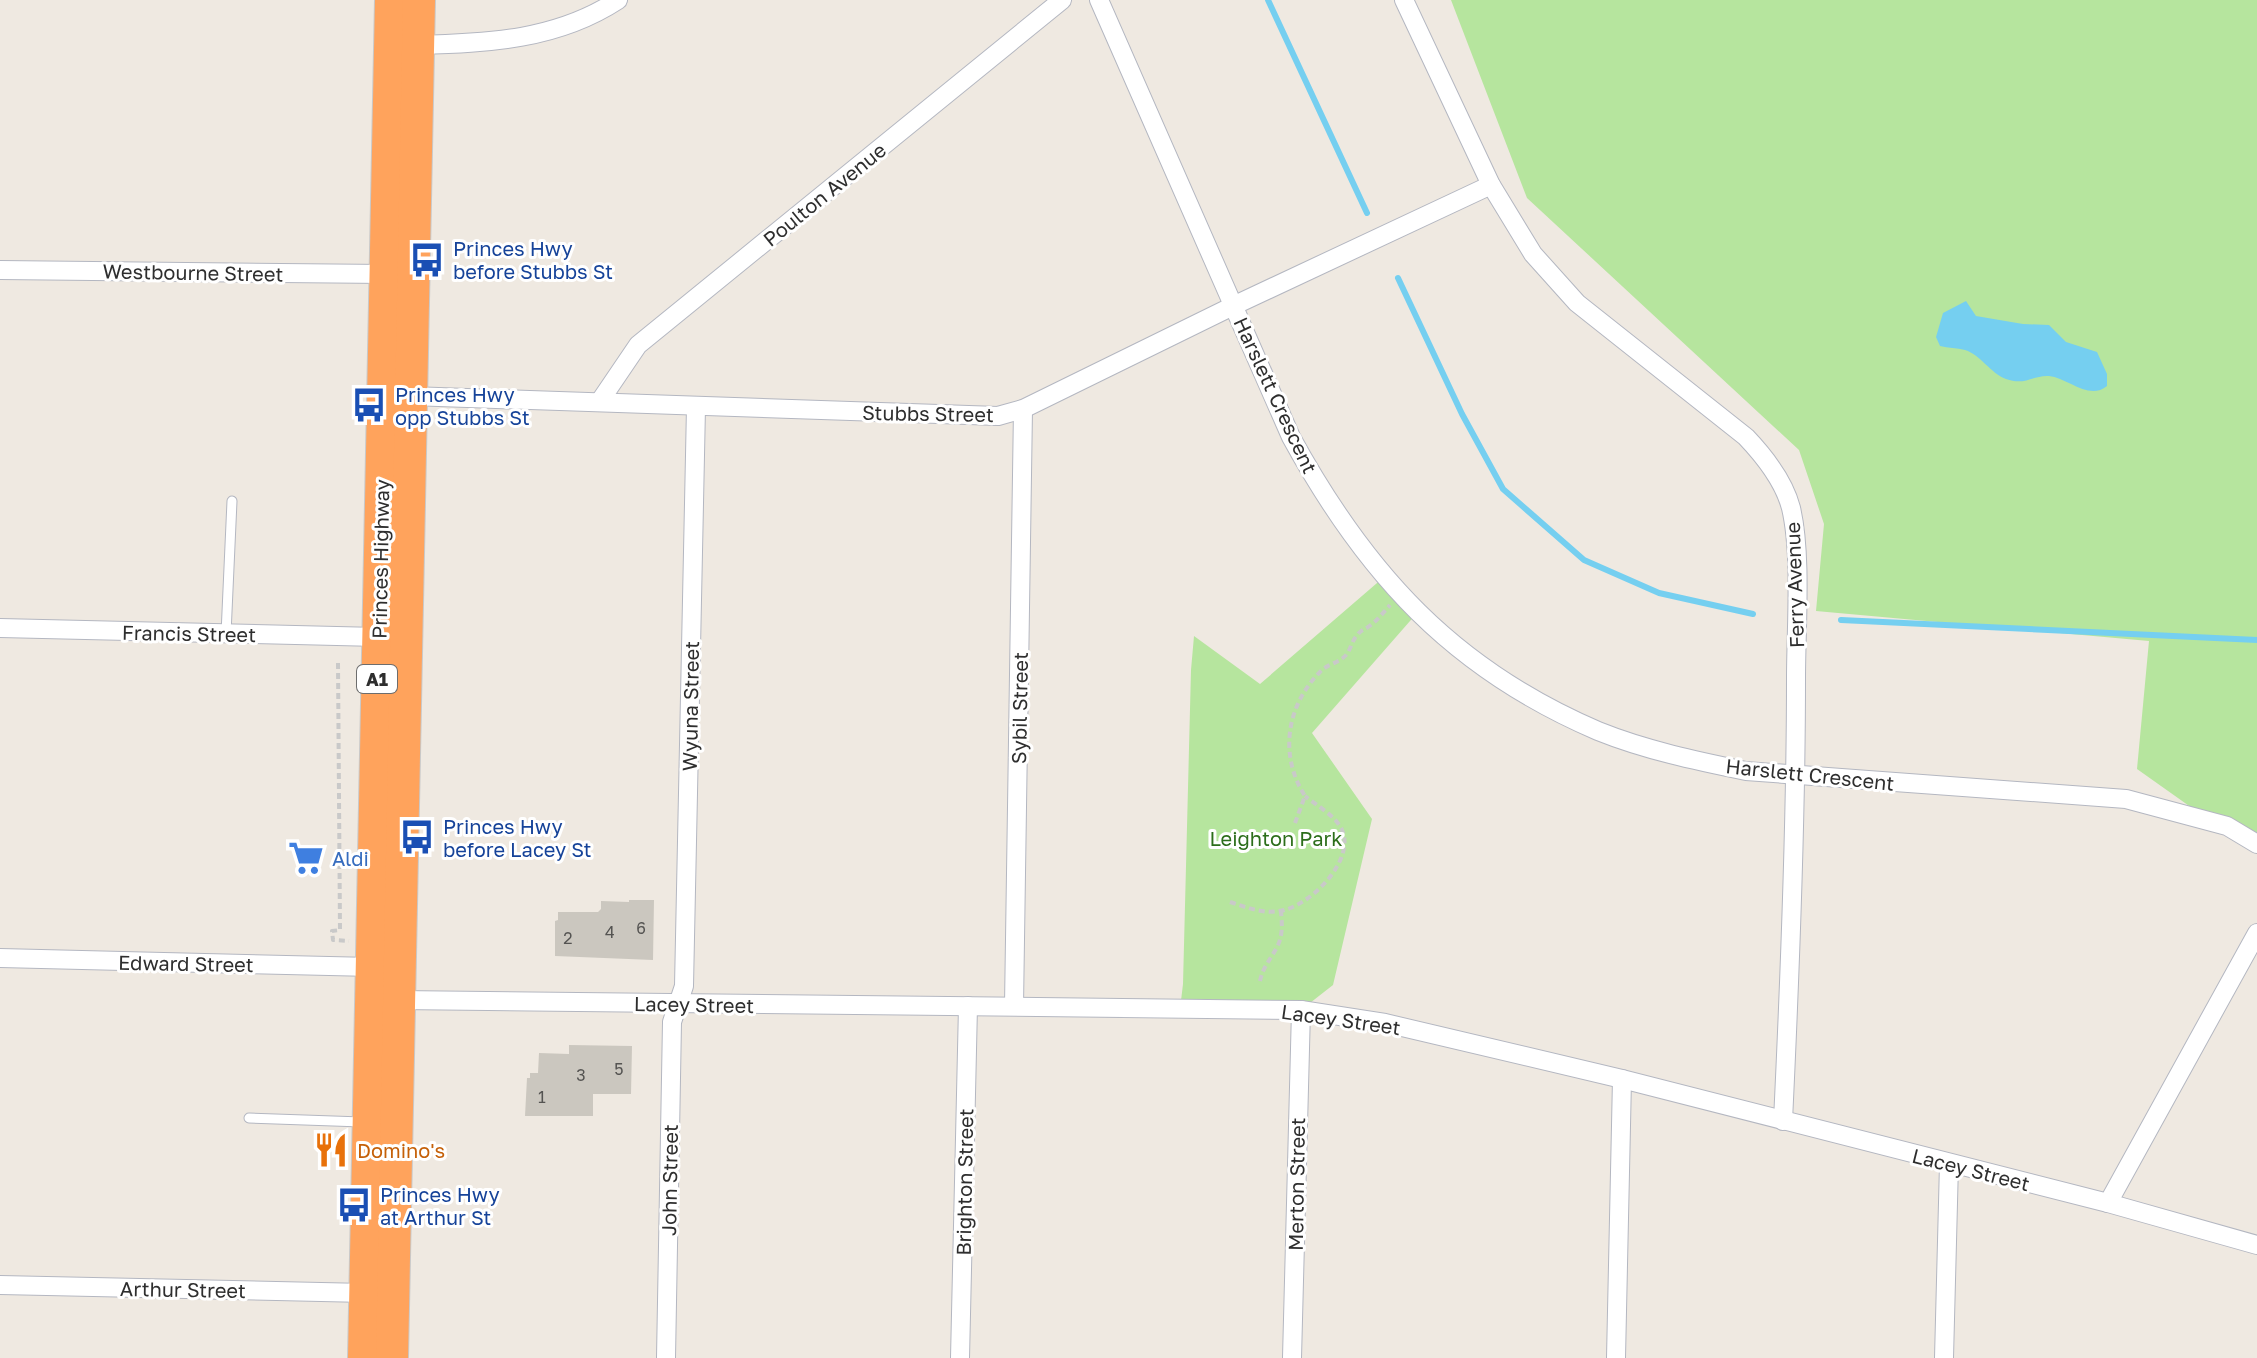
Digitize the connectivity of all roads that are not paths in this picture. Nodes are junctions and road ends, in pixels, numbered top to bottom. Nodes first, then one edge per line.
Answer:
1 (391, 0) edge
2 (419, 0) edge
3 (618, 0) edge
4 (1062, 0) edge
5 (1099, 0) edge
6 (1404, 0) edge
7 (418, 45) junction
8 (1491, 185) junction
9 (0, 270) edge
10 (386, 274) junction
11 (1235, 305) junction
12 (410, 396) junction
13 (600, 401) junction
14 (696, 407) junction
15 (1023, 409) junction
16 (232, 501) dead end
17 (0, 628) edge
18 (226, 634) junction
19 (378, 637) junction
20 (1796, 775) junction
21 (2257, 844) edge
22 (2257, 933) edge
23 (0, 958) edge
24 (372, 967) junction
25 (398, 1000) junction
26 (679, 1004) junction
27 (968, 1006) junction
28 (1014, 1006) junction
29 (1301, 1010) junction
30 (1622, 1079) junction
31 (249, 1118) dead end
32 (1783, 1121) junction
33 (369, 1122) junction
34 (1949, 1164) junction
35 (2108, 1203) junction
36 (2257, 1245) edge
37 (0, 1285) edge
38 (366, 1293) junction
39 (364, 1358) edge
40 (392, 1358) edge
41 (666, 1358) edge
42 (960, 1358) edge
43 (1292, 1358) edge
44 (1616, 1358) edge
45 (1944, 1358) edge

1 - 10 highway, Princes Highway / A1
2 - 7 highway, Princes Highway / A1
3 - 7 street
4 - 13 street, Poulton Avenue
5 - 11 street, Harslett Crescent
6 - 8 street, Ferry Avenue
7 - 12 highway, Princes Highway / A1
8 - 11 street, Stubbs Street
8 - 20 street, Ferry Avenue
9 - 10 street, Westbourne Street
10 - 19 highway, Princes Highway / A1
11 - 15 street, Stubbs Street
11 - 20 street, Harslett Crescent
12 - 13 street, Stubbs Street
12 - 25 highway, Princes Highway / A1
13 - 14 street, Stubbs Street
14 - 15 street, Stubbs Street
14 - 26 street, Wyuna Street
15 - 28 street, Sybil Street
16 - 18 lane
17 - 18 street, Francis Street
18 - 19 street, Francis Street
19 - 24 highway, Princes Highway / A1
20 - 21 street, Harslett Crescent
20 - 32 street, Ferry Avenue
22 - 35 street
23 - 24 street, Edward Street
24 - 33 highway, Princes Highway / A1
25 - 26 street, Lacey Street
25 - 40 highway, Princes Highway / A1
26 - 27 street, Lacey Street
26 - 41 street, John Street
27 - 28 street, Lacey Street
27 - 42 street, Brighton Street
28 - 29 street, Lacey Street
29 - 30 street, Lacey Street
29 - 43 street, Merton Street
30 - 32 street, Lacey Street
30 - 44 street
31 - 33 lane
32 - 34 street, Lacey Street
33 - 38 highway, Princes Highway / A1
34 - 35 street, Lacey Street
34 - 45 street
35 - 36 street, Lacey Street
37 - 38 street, Arthur Street
38 - 39 highway, Princes Highway / A1

